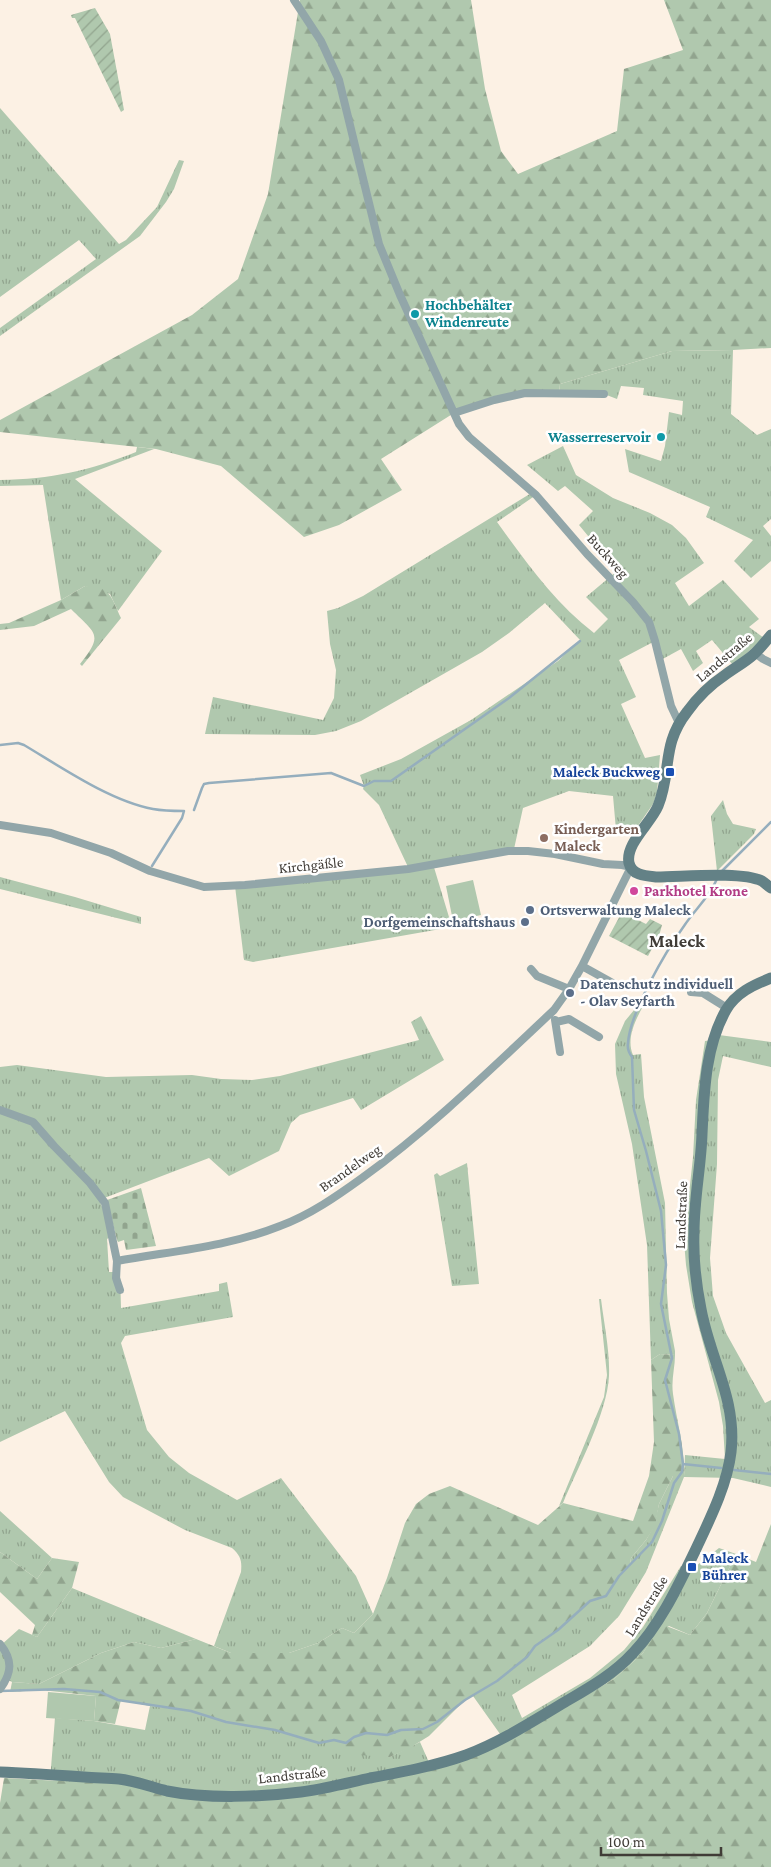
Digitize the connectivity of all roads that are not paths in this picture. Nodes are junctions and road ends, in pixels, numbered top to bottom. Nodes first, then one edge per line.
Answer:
1 (294, 0) edge
2 (604, 394) dead end
3 (454, 413) junction
4 (771, 635) edge
5 (755, 653) junction
6 (771, 663) edge
7 (679, 723) junction
8 (0, 825) edge
9 (631, 868) junction
10 (771, 888) edge
11 (582, 966) junction
12 (531, 969) dead end
13 (771, 978) edge
14 (618, 986) dead end
15 (569, 989) junction
16 (691, 992) dead end
17 (727, 1008) junction
18 (554, 1010) junction
19 (556, 1022) junction
20 (599, 1037) dead end
21 (560, 1052) dead end
22 (0, 1110) edge
23 (117, 1261) junction
24 (120, 1290) dead end
25 (0, 1644) edge
26 (0, 1689) edge
27 (0, 1772) edge

1 - 3 street, Buckweg
2 - 3 street
3 - 7 street, Buckweg
4 - 5 street, Landstraße
5 - 6 street
5 - 7 street, Landstraße
7 - 9 street, Landstraße
8 - 9 street, Kirchgäßle
9 - 10 street
9 - 11 street, Brandelweg
11 - 14 street
11 - 15 street, Brandelweg
12 - 15 street
13 - 17 street, Landstraße
15 - 18 street, Brandelweg
16 - 17 street
17 - 27 street, Landstraße
18 - 19 street
18 - 23 street, Brandelweg
19 - 20 street
19 - 21 street
22 - 23 street
23 - 24 street
25 - 26 street

